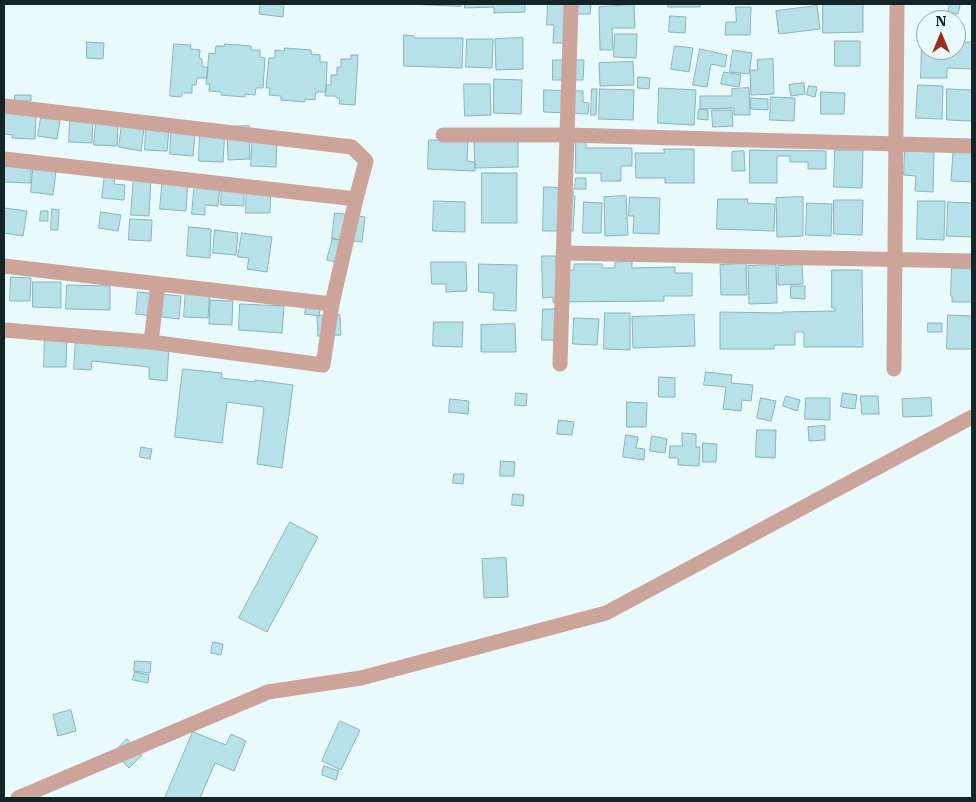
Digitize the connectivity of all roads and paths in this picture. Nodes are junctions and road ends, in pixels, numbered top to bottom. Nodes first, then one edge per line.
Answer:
1 (571, 4) edge
2 (897, 4) edge
3 (4, 106) edge
4 (567, 134) junction
5 (443, 135) dead end
6 (896, 144) junction
7 (972, 146) edge
8 (4, 159) edge
9 (356, 199) junction
10 (563, 253) junction
11 (894, 259) junction
12 (972, 261) edge
13 (4, 266) edge
14 (158, 284) junction
15 (332, 304) junction
16 (4, 330) edge
17 (151, 342) junction
18 (560, 364) dead end
19 (894, 369) dead end
20 (972, 417) edge
21 (18, 798) edge

1 - 4 street
2 - 6 street
3 - 9 street
4 - 5 street
4 - 6 street
4 - 10 street
6 - 7 street
6 - 11 street
8 - 9 street
9 - 15 street
10 - 11 street
10 - 18 street
11 - 12 street
11 - 19 street
13 - 14 street
14 - 15 street
14 - 17 street
15 - 17 street
16 - 17 street
20 - 21 street

